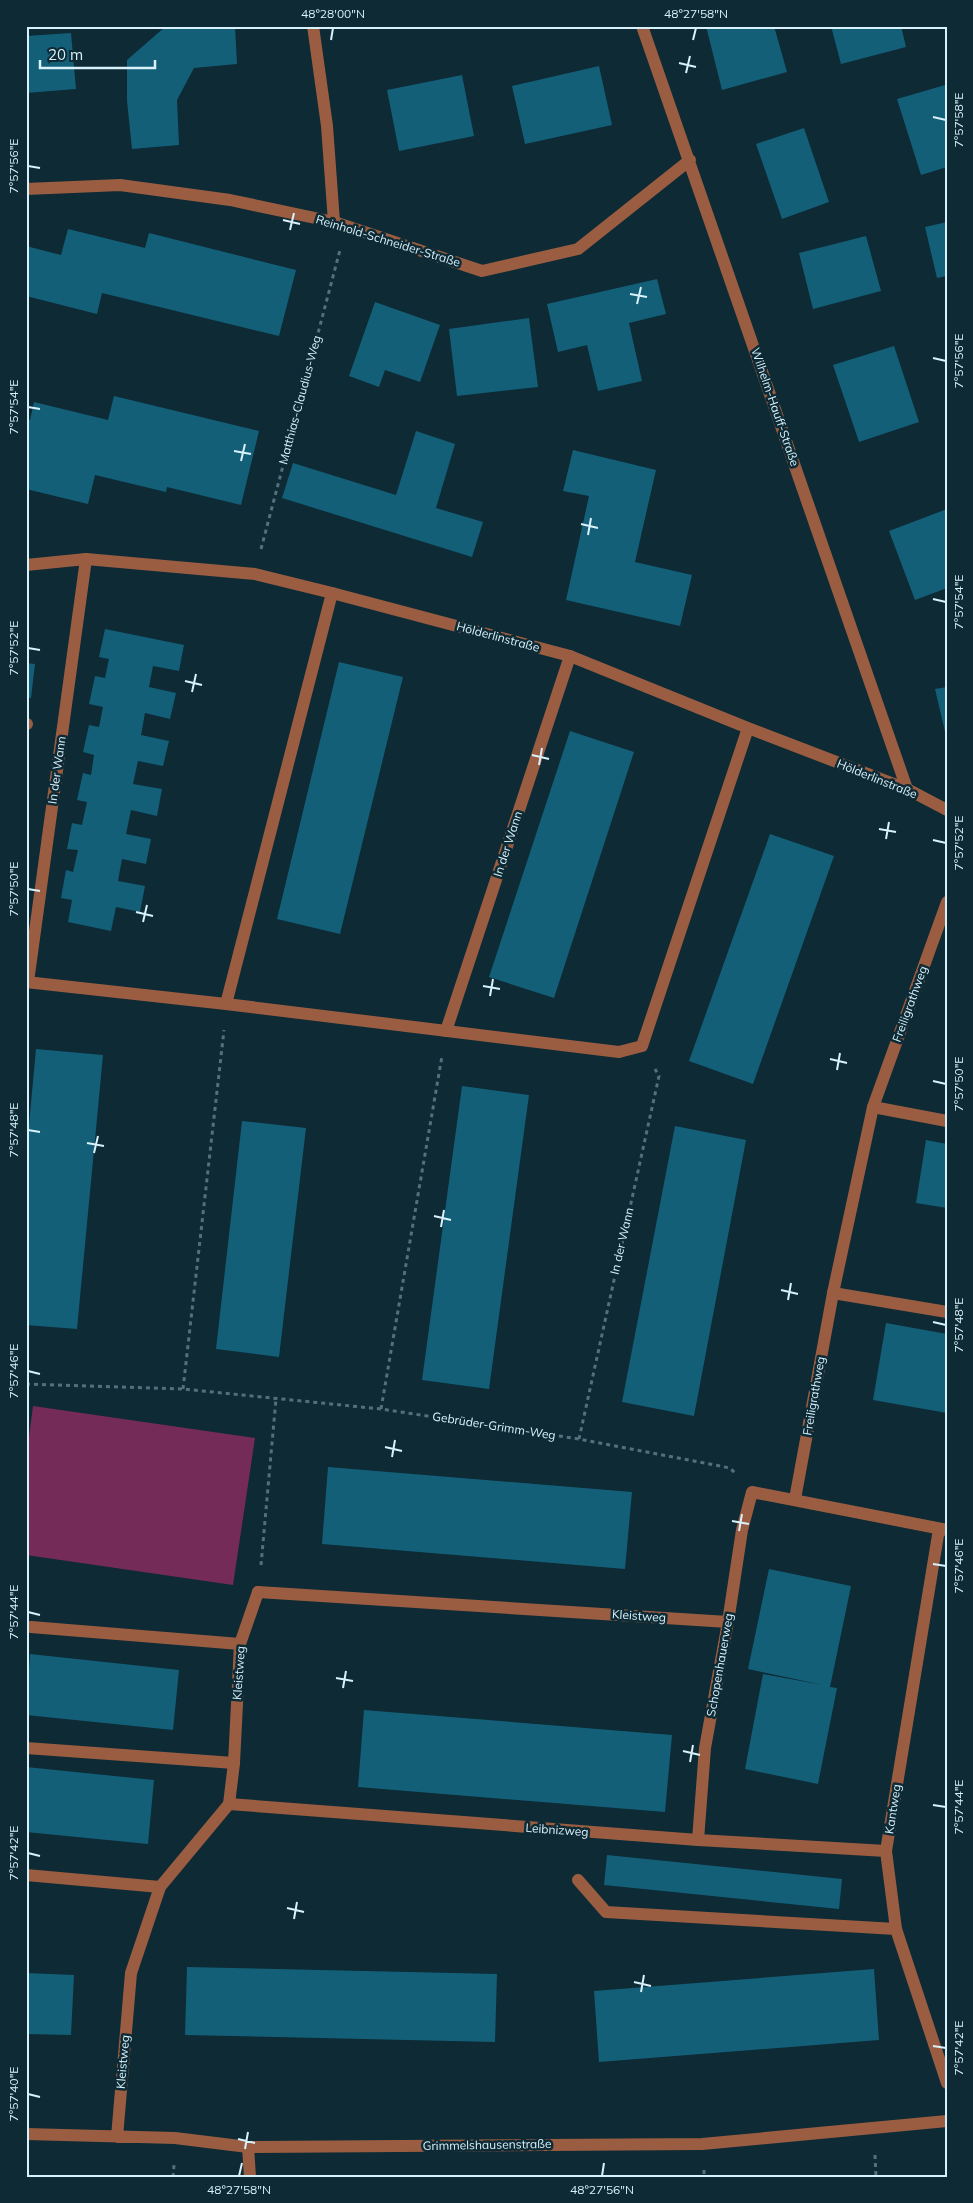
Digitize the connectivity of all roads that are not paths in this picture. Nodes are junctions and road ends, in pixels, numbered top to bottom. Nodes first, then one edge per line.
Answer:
1 (313, 26) edge
2 (642, 26) edge
3 (690, 160) junction
4 (26, 189) edge
5 (340, 224) junction
6 (86, 559) junction
7 (26, 565) edge
8 (332, 593) junction
9 (570, 656) junction
10 (748, 728) junction
11 (907, 789) junction
12 (947, 810) edge
13 (947, 902) edge
14 (27, 982) edge
15 (226, 1004) junction
16 (446, 1031) junction
17 (873, 1107) junction
18 (947, 1121) edge
19 (833, 1294) junction
20 (947, 1312) edge
21 (795, 1499) junction
22 (943, 1529) edge
23 (728, 1622) junction
24 (31, 1627) dead end
25 (240, 1644) junction
26 (26, 1748) edge
27 (234, 1763) junction
28 (229, 1804) junction
29 (698, 1840) junction
30 (886, 1851) junction
31 (26, 1875) edge
32 (578, 1880) dead end
33 (160, 1887) junction
34 (896, 1929) junction
35 (947, 2083) edge
36 (947, 2121) edge
37 (26, 2134) edge
38 (117, 2137) junction
39 (248, 2147) junction
40 (250, 2177) edge

1 - 5 street
2 - 3 street, Wilhelm-Hauff-Straße
3 - 5 street, Reinhold-Schneider-Straße
3 - 11 street, Wilhelm-Hauff-Straße
4 - 5 street, Reinhold-Schneider-Straße
6 - 7 street, Hölderlinstraße
6 - 8 street, Hölderlinstraße
6 - 14 street, In der Wann
8 - 9 street, Hölderlinstraße
8 - 15 street
9 - 10 street, Hölderlinstraße
9 - 16 street, In der Wann
10 - 11 street, Hölderlinstraße
10 - 16 street, In der Wann
11 - 12 street, Hölderlinstraße
13 - 17 street, Freiligrathweg
14 - 15 street, In der Wann
15 - 16 street, In der Wann
17 - 18 street
17 - 19 street, Freiligrathweg
19 - 20 street
19 - 21 street, Freiligrathweg
21 - 22 street
21 - 23 street, Schopenhauerweg
22 - 30 street, Kantweg
23 - 25 street, Kleistweg
23 - 29 street, Schopenhauerweg
24 - 25 street
25 - 27 street, Kleistweg
26 - 27 street
27 - 28 street, Kleistweg
28 - 29 street, Leibnizweg
28 - 33 street, Kleistweg
29 - 30 street, Leibnizweg
30 - 34 street, Kantweg
31 - 33 street
32 - 34 street
33 - 38 street, Kleistweg
34 - 35 street, Kantweg
36 - 39 street, Grimmelshausenstraße
37 - 38 street, Grimmelshausenstraße
38 - 39 street, Grimmelshausenstraße
39 - 40 street

